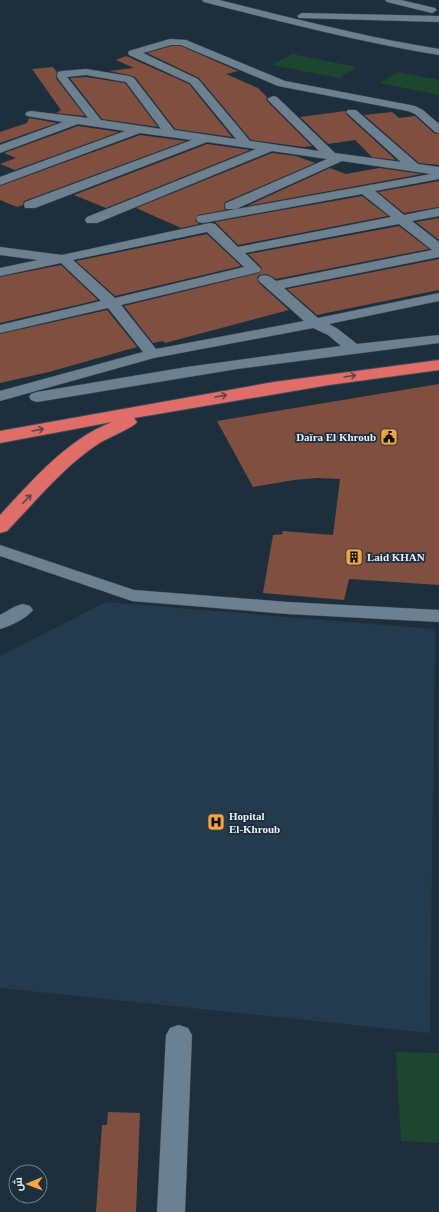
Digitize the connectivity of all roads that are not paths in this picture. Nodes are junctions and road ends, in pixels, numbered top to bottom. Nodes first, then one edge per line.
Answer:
1 (207, 0) edge
2 (390, 0) edge
3 (439, 12) edge
4 (296, 19) junction
5 (439, 19) edge
6 (439, 52) edge
7 (273, 99) dead end
8 (352, 112) dead end
9 (31, 114) dead end
10 (78, 120) junction
11 (98, 124) junction
12 (138, 129) junction
13 (439, 130) edge
14 (170, 134) junction
15 (207, 138) junction
16 (246, 144) junction
17 (272, 147) junction
18 (0, 149) edge
19 (336, 157) junction
20 (415, 168) junction
21 (439, 171) edge
22 (439, 176) edge
23 (0, 182) edge
24 (364, 189) junction
25 (30, 205) dead end
26 (439, 212) edge
27 (400, 219) junction
28 (92, 220) dead end
29 (207, 223) junction
30 (439, 249) edge
31 (0, 250) edge
32 (236, 251) junction
33 (439, 252) edge
34 (64, 259) junction
35 (254, 269) junction
36 (0, 272) edge
37 (272, 286) junction
38 (439, 296) edge
39 (112, 303) junction
40 (315, 323) junction
41 (0, 329) edge
42 (439, 338) edge
43 (354, 348) junction
44 (439, 352) edge
45 (152, 354) junction
46 (439, 364) edge
47 (0, 396) edge
48 (200, 400) junction
49 (0, 404) edge
50 (0, 423) edge
51 (0, 437) edge
52 (0, 527) edge
53 (0, 550) edge
54 (23, 610) dead end
55 (439, 616) edge
56 (0, 623) edge
57 (179, 1035) dead end
58 (170, 1212) edge

1 - 4 street
2 - 3 street
4 - 5 street
4 - 6 street
7 - 19 street
8 - 20 street
9 - 10 street
10 - 11 street
10 - 18 street
11 - 12 street
11 - 14 street
12 - 14 street
12 - 23 street
13 - 16 street
14 - 15 street
15 - 16 street
15 - 25 street
16 - 17 street
17 - 19 street
17 - 28 street
19 - 20 street
19 - 29 street
20 - 21 street
22 - 24 street
24 - 27 street
24 - 29 street
26 - 27 street
27 - 30 street
27 - 32 street
29 - 32 street
29 - 34 street
31 - 34 street
32 - 35 street
33 - 37 street
34 - 36 street
34 - 39 street
35 - 37 street
35 - 39 street
37 - 40 street
38 - 40 street
39 - 41 street
39 - 45 street
40 - 43 street
40 - 45 street
42 - 43 street
43 - 49 street
44 - 50 highway
45 - 47 street
48 -> 46 highway
51 -> 48 highway
52 -> 48 highway
53 - 55 street
54 - 56 street
57 - 58 street

